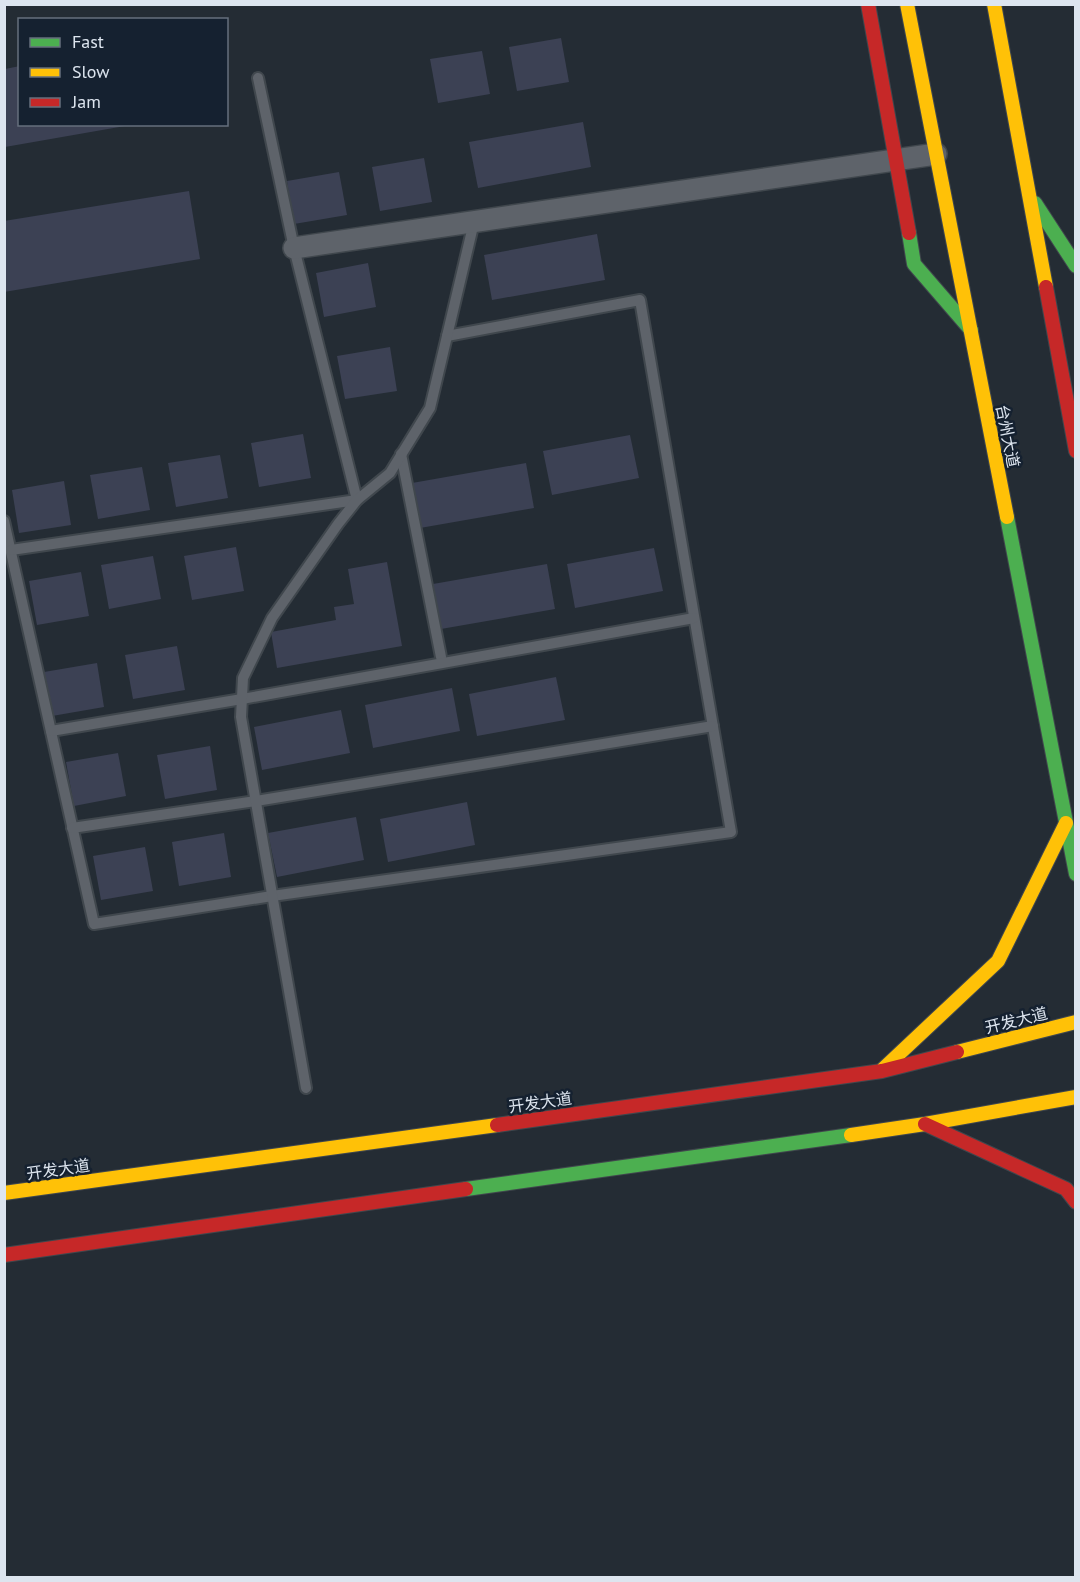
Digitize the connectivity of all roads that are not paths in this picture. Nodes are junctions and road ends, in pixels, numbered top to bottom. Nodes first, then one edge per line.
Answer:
1 (868, 4) edge
2 (907, 4) edge
3 (994, 4) edge
4 (258, 78) dead end
5 (936, 154) junction
6 (1035, 203) dead end
7 (474, 222) junction
8 (294, 248) junction
9 (1076, 266) edge
10 (970, 330) junction
11 (447, 336) junction
12 (1076, 451) edge
13 (401, 454) junction
14 (357, 500) junction
15 (4, 521) edge
16 (11, 550) junction
17 (694, 618) junction
18 (441, 657) dead end
19 (242, 699) junction
20 (713, 726) junction
21 (51, 731) junction
22 (256, 801) junction
23 (1065, 823) junction
24 (72, 828) junction
25 (1076, 874) edge
26 (272, 896) junction
27 (1076, 1022) edge
28 (882, 1071) junction
29 (306, 1088) dead end
30 (1076, 1096) edge
31 (925, 1124) junction
32 (4, 1193) edge
33 (1076, 1202) edge
34 (4, 1255) edge

1 - 10 main road
2 - 5 main road, 台州大道
3 - 12 main road
4 - 8 lane
5 - 7 street
5 - 10 main road, 台州大道
6 - 9 main road
7 - 8 street
7 - 11 lane
8 - 14 lane
10 - 23 main road, 台州大道
11 - 13 lane
11 - 17 lane
13 - 14 lane
13 - 18 lane
14 - 16 lane
14 - 19 lane
15 - 16 lane
16 - 21 lane
17 - 19 lane
17 - 20 lane
19 - 21 lane
19 - 22 lane
20 - 22 lane
20 - 26 lane
21 - 24 lane
22 - 24 lane
22 - 26 lane
23 - 25 main road, 台州大道
23 - 28 main road
24 - 26 lane
26 - 29 lane
27 - 28 main road, 开发大道
28 - 32 main road, 开发大道
30 - 31 main road
31 - 33 main road
31 - 34 main road

